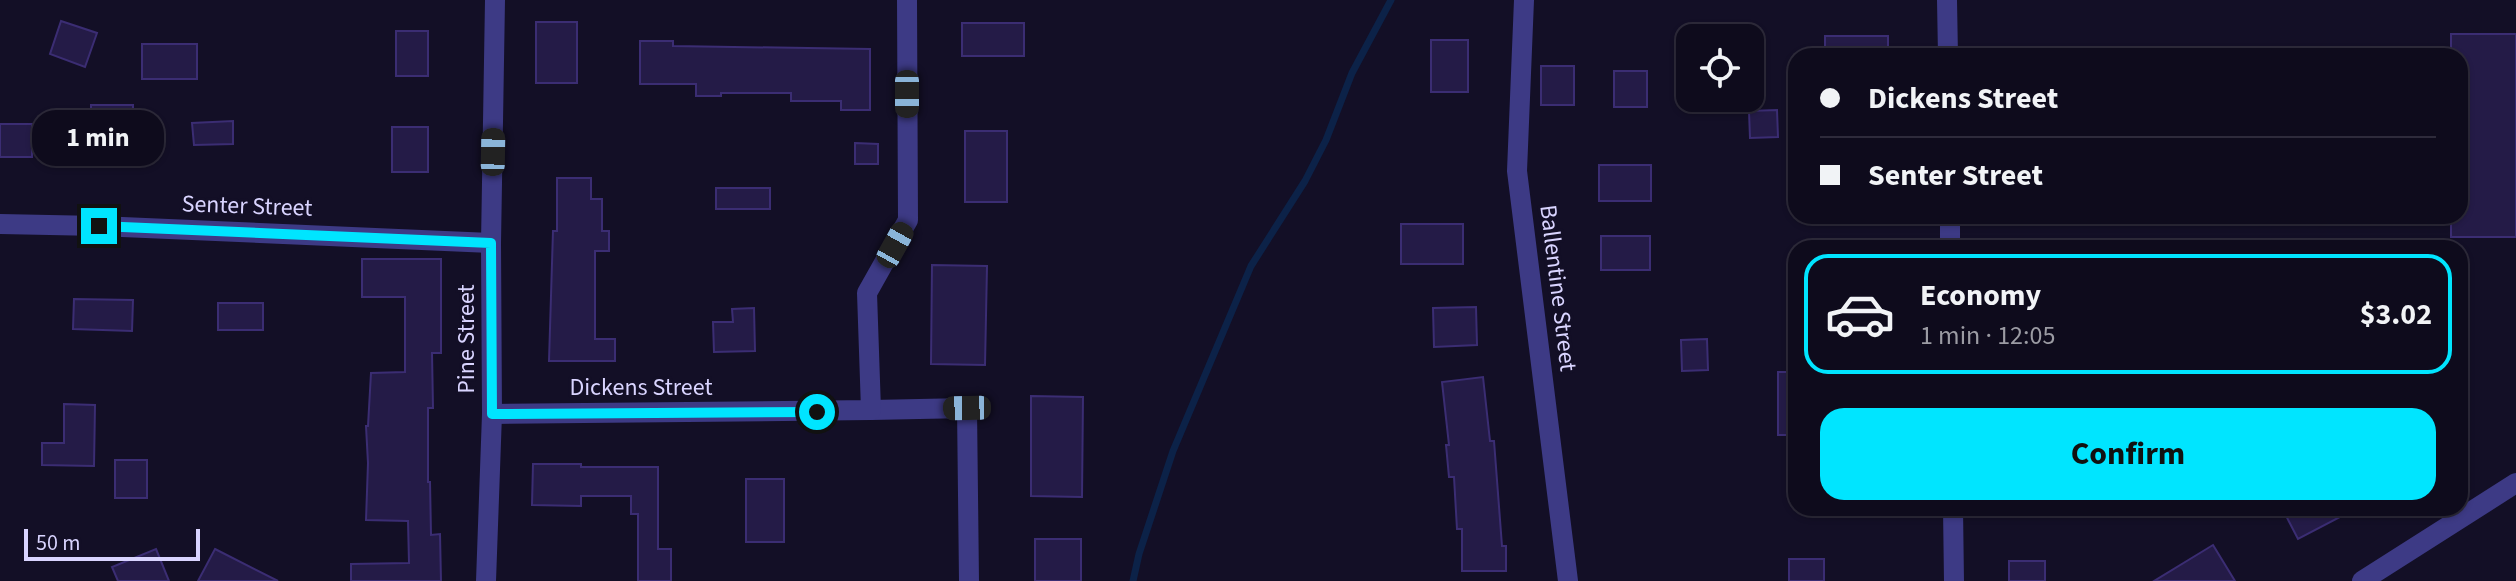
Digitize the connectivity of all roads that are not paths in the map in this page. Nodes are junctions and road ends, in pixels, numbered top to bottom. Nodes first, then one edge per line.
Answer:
1 (495, 0) edge
2 (907, 0) edge
3 (1524, 0) edge
4 (1947, 0) edge
5 (1948, 48) edge
6 (0, 224) edge
7 (491, 243) junction
8 (871, 410) junction
9 (492, 414) junction
10 (2516, 483) edge
11 (2468, 514) edge
12 (1953, 516) edge
13 (2464, 516) edge
14 (486, 581) edge
15 (969, 581) edge
16 (1568, 581) edge
17 (1954, 581) edge
18 (2362, 581) edge

1 - 7 street, Pine Street
2 - 8 street
3 - 16 street, Ballentine Street
4 - 5 street
6 - 7 street, Senter Street
7 - 9 street, Pine Street
8 - 9 street, Dickens Street
8 - 15 street, Dickens Street
9 - 14 street, Pine Street
10 - 11 street
12 - 17 street
13 - 18 street

